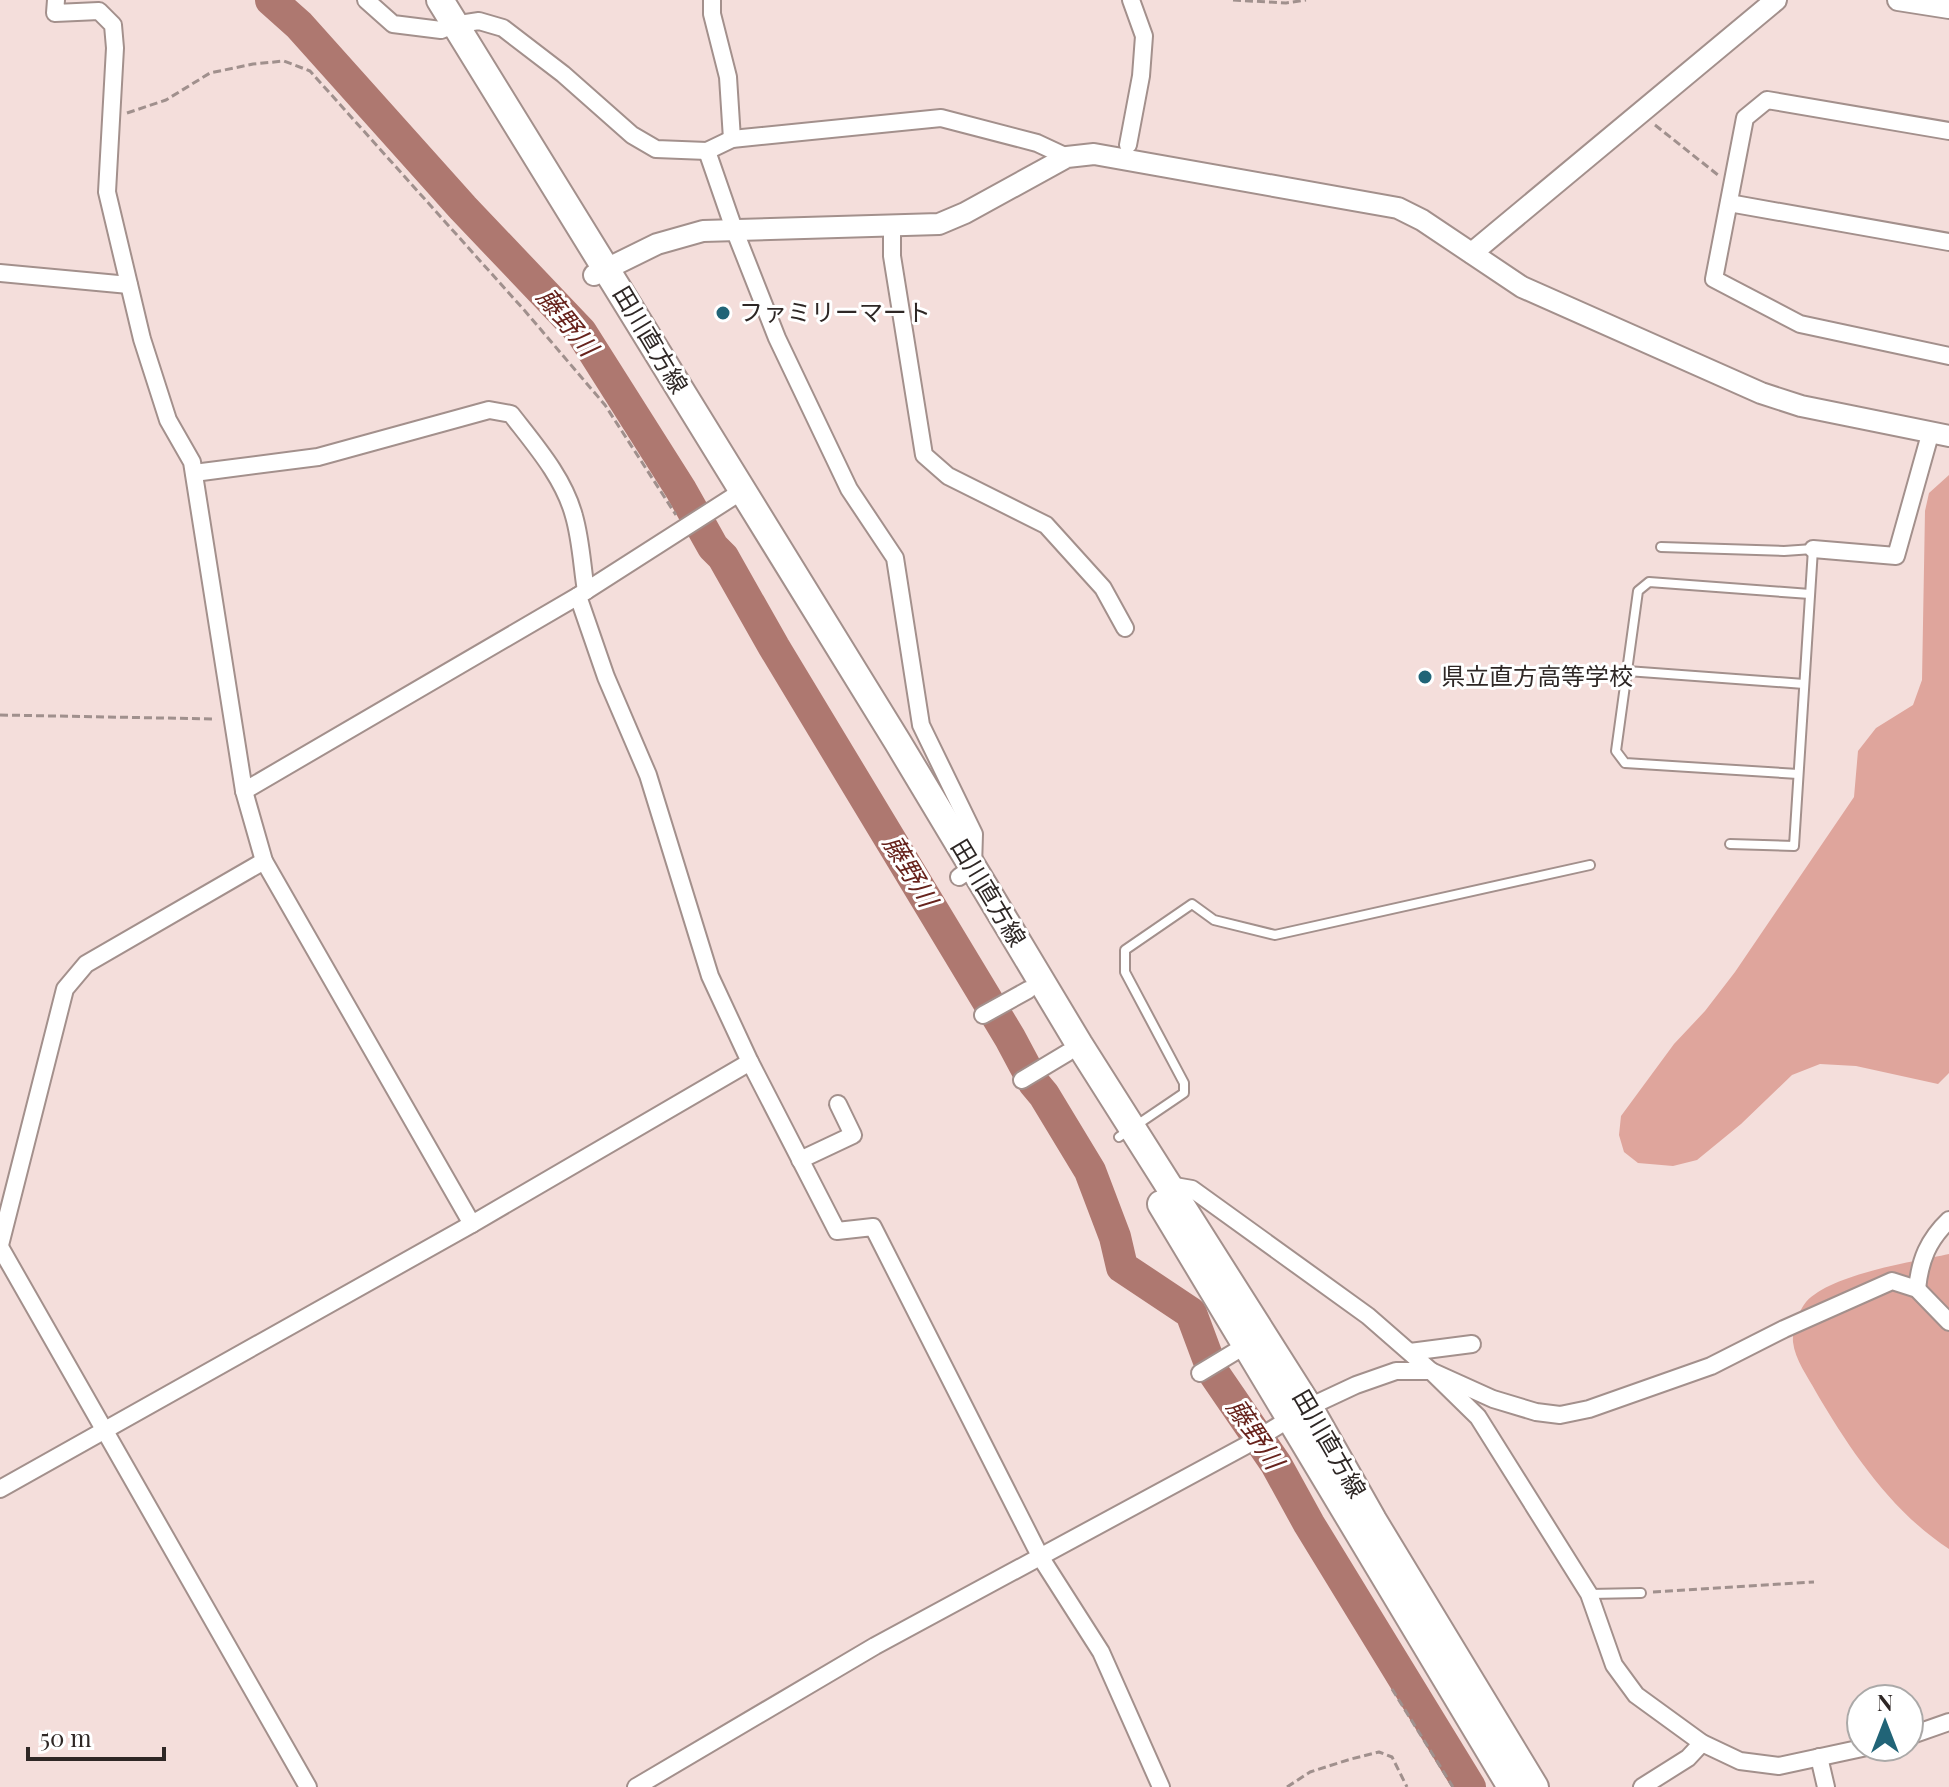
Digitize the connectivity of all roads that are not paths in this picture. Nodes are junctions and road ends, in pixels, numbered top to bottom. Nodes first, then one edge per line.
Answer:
1 (56, 0) edge
2 (366, 0) edge
3 (424, 0) edge
4 (440, 0) edge
5 (712, 0) edge
6 (1131, 0) edge
7 (1776, 0) edge
8 (1898, 0) edge
9 (1949, 8) edge
10 (447, 27) junction
11 (1949, 131) edge
12 (732, 139) junction
13 (1128, 145) dead end
14 (707, 151) junction
15 (1067, 157) junction
16 (1729, 203) junction
17 (892, 225) junction
18 (734, 229) junction
19 (1949, 242) edge
20 (1472, 253) junction
21 (600, 271) junction
22 (0, 273) edge
23 (129, 285) junction
24 (1949, 356) edge
25 (1940, 434) edge
26 (194, 473) junction
27 (734, 496) junction
28 (1661, 547) dead end
29 (1813, 549) junction
30 (582, 593) junction
31 (1810, 594) junction
32 (1125, 628) dead end
33 (1627, 671) junction
34 (1804, 684) junction
35 (1798, 774) junction
36 (244, 791) junction
37 (1730, 844) dead end
38 (264, 861) junction
39 (1590, 865) dead end
40 (966, 872) junction
41 (1027, 990) junction
42 (983, 1015) dead end
43 (1066, 1054) junction
44 (750, 1062) junction
45 (1022, 1080) dead end
46 (838, 1104) dead end
47 (1126, 1132) junction
48 (800, 1160) junction
49 (1169, 1185) junction
50 (1949, 1220) edge
51 (472, 1224) junction
52 (0, 1246) edge
53 (1917, 1289) junction
54 (1947, 1314) edge
55 (1472, 1344) dead end
56 (1244, 1347) junction
57 (1410, 1352) junction
58 (1431, 1371) junction
59 (1200, 1373) dead end
60 (1293, 1417) junction
61 (105, 1430) junction
62 (0, 1489) edge
63 (1041, 1558) junction
64 (1641, 1593) road end
65 (1589, 1594) junction
66 (1949, 1722) edge
67 (1925, 1730) edge
68 (1702, 1743) junction
69 (1845, 1752) edge
70 (1819, 1757) junction
71 (308, 1787) edge
72 (636, 1787) edge
73 (1161, 1787) edge
74 (1511, 1787) edge
75 (1535, 1787) edge
76 (1642, 1787) edge
77 (1826, 1787) edge

1 - 23 street
2 - 10 street
3 - 10 main road, 田川直方線
4 - 10 main road, 田川直方線
5 - 12 street
6 - 13 street
7 - 20 street
8 - 9 street
10 - 14 street
10 - 21 main road, 田川直方線
11 - 16 street
12 - 14 street
12 - 15 street
14 - 18 street
15 - 17 street
15 - 20 street
16 - 19 street
16 - 24 street
17 - 18 street
17 - 32 street
18 - 21 street
18 - 40 street
20 - 25 street
21 - 27 main road, 田川直方線
22 - 23 street
23 - 26 street
25 - 29 street
26 - 30 street
26 - 36 street
27 - 30 street
27 - 40 main road, 田川直方線
28 - 29 lane
29 - 31 lane
30 - 36 street
30 - 44 street
31 - 33 lane
31 - 34 lane
33 - 34 lane
33 - 35 lane
34 - 35 lane
35 - 37 lane
36 - 38 street
38 - 51 street
38 - 52 street
39 - 47 lane
40 - 41 main road, 田川直方線
40 - 47 main road, 田川直方線
41 - 42 street
41 - 43 main road, 田川直方線
43 - 45 street
43 - 47 main road, 田川直方線
44 - 48 street
44 - 51 street
46 - 48 street
47 - 49 main road, 田川直方線
47 - 56 main road, 田川直方線
48 - 63 street
49 - 57 street
49 - 60 main road, 田川直方線
50 - 53 street
51 - 61 street
52 - 61 street
53 - 54 street
53 - 58 street
55 - 57 street
56 - 59 street
56 - 60 main road, 田川直方線
57 - 58 street
58 - 60 street
58 - 65 street
60 - 63 street
60 - 74 main road, 田川直方線
60 - 75 main road, 田川直方線
61 - 62 street
61 - 71 street
63 - 72 street
63 - 73 street
64 - 65 lane
65 - 68 street
66 - 67 street
68 - 70 street
68 - 76 street
69 - 70 street
70 - 77 street

